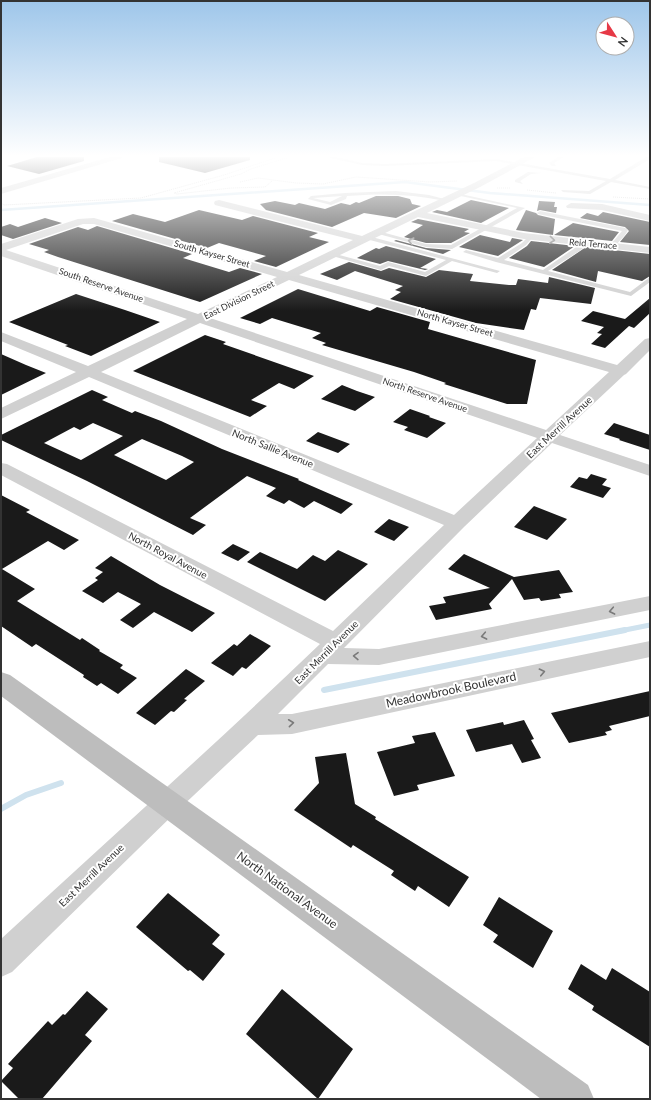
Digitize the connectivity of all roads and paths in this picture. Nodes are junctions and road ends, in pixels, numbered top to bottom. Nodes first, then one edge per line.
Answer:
1 (243, 208) edge
2 (428, 208) edge
3 (521, 208) edge
4 (608, 208) edge
5 (540, 213) dead end
6 (418, 214) junction
7 (650, 218) edge
8 (485, 229) junction
9 (370, 237) junction
10 (530, 237) junction
11 (585, 243) junction
12 (614, 245) junction
13 (1, 248) edge
14 (444, 248) junction
15 (650, 250) edge
16 (1, 252) edge
17 (466, 252) dead end
18 (332, 255) junction
19 (435, 255) junction
20 (452, 259) junction
21 (498, 260) junction
22 (497, 271) dead end
23 (543, 272) junction
24 (290, 276) junction
25 (650, 279) edge
26 (200, 319) junction
27 (1, 336) edge
28 (650, 342) edge
29 (620, 371) junction
30 (88, 372) junction
31 (1, 414) edge
32 (549, 437) junction
33 (1, 468) edge
34 (650, 471) edge
35 (457, 523) junction
36 (650, 603) edge
37 (329, 649) junction
38 (650, 649) edge
39 (1, 682) edge
40 (252, 725) junction
41 (167, 803) junction
42 (1, 961) edge
43 (574, 1099) edge

1 - 9 street
2 - 6 street, East Division Street
3 - 8 lane
4 - 7 street
5 - 12 lane
6 - 8 street, Reid Terrace
6 - 9 street, East Division Street
8 - 10 street, Reid Terrace
8 - 14 lane
14 -> 9 lane
9 - 18 street, East Division Street
9 - 19 lane
10 -> 11 street, Reid Terrace
10 - 21 lane
11 - 12 street, Reid Terrace
11 - 23 lane
12 - 15 street, Reid Terrace
13 - 24 street, South Kayser Street
14 - 19 lane
16 - 26 street, South Reserve Avenue
17 - 21 lane
18 - 20 lane
18 - 24 street, East Division Street
19 - 20 lane
20 - 22 lane
21 - 23 lane
23 - 25 lane
24 - 26 street, East Division Street
24 - 29 street, North Kayser Street
26 - 30 street, East Division Street
26 - 32 street, North Reserve Avenue
27 - 30 street, North Sallie Avenue
28 - 29 street, East Merrill Avenue
29 - 32 street, East Merrill Avenue
30 - 31 street, East Division Street
30 - 35 street, North Sallie Avenue
32 - 34 street, North Reserve Avenue
32 - 35 street, East Merrill Avenue
33 - 37 street, North Royal Avenue
35 - 37 street, East Merrill Avenue
36 -> 37 street
37 - 40 street, East Merrill Avenue
40 -> 38 street, Meadowbrook Boulevard
39 - 41 street, North National Avenue
40 - 41 street, East Merrill Avenue
41 - 42 street, East Merrill Avenue
41 - 43 street, North National Avenue

